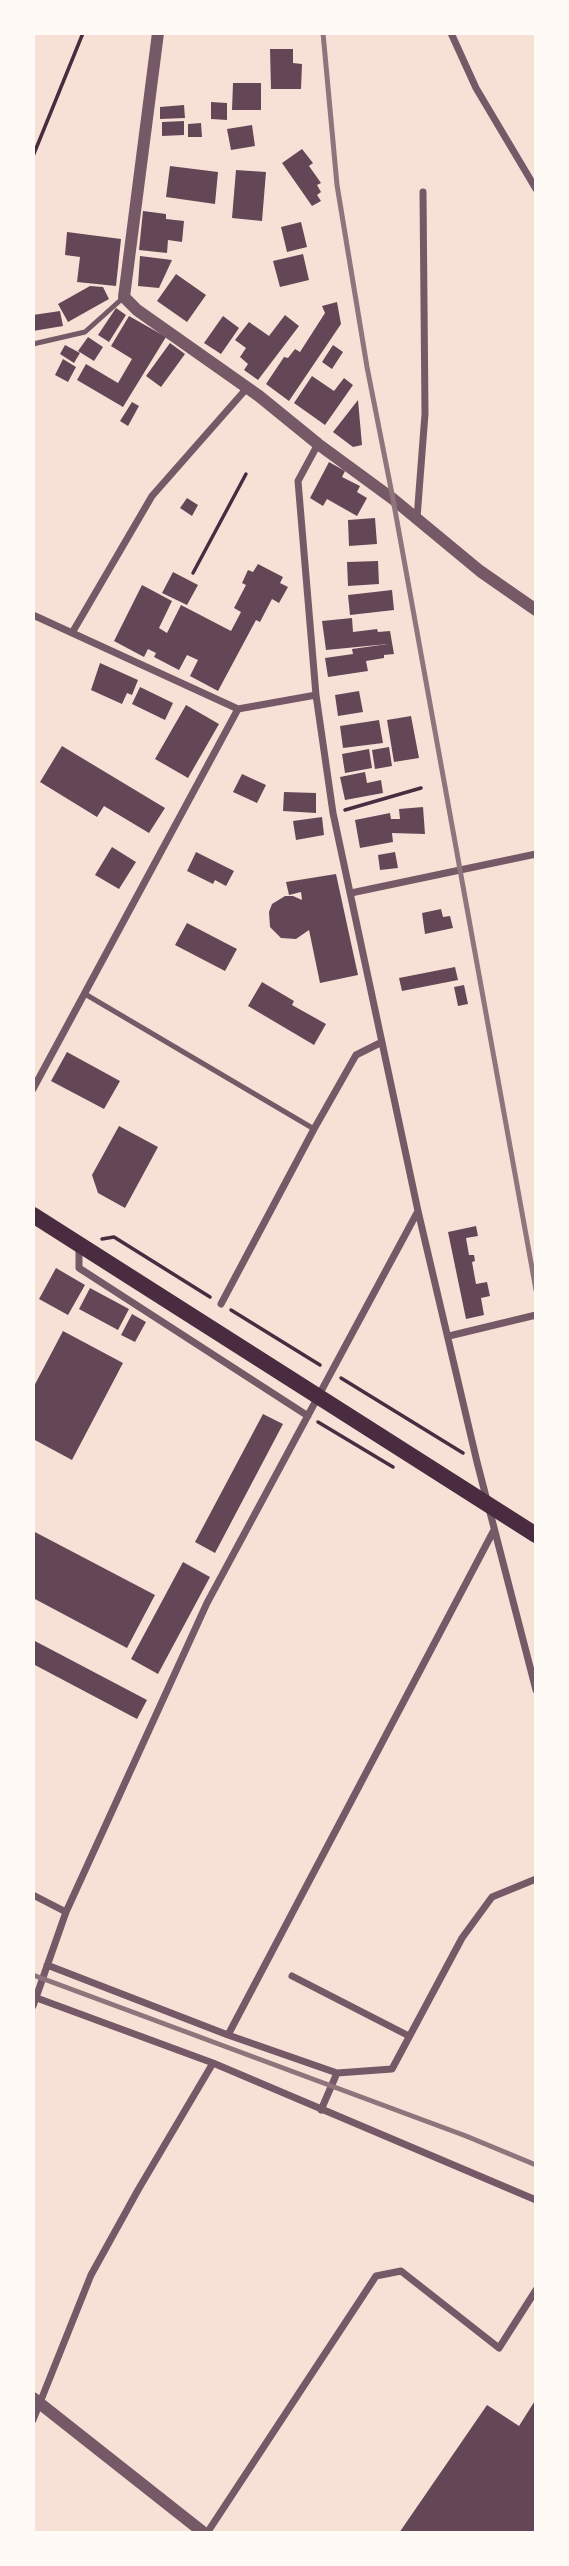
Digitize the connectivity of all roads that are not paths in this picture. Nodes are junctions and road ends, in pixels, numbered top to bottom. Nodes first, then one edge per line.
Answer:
1 (158, 33) edge
2 (451, 33) edge
3 (536, 189) edge
4 (423, 192) dead end
5 (124, 297) junction
6 (33, 344) edge
7 (247, 388) junction
8 (318, 444) junction
9 (417, 518) junction
10 (536, 610) edge
11 (33, 615) edge
12 (72, 633) junction
13 (316, 695) junction
14 (238, 709) junction
15 (536, 854) edge
16 (351, 893) junction
17 (85, 994) junction
18 (382, 1042) junction
19 (33, 1088) edge
20 (314, 1129) junction
21 (418, 1212) junction
22 (35, 1221) edge
23 (80, 1244) junction
24 (221, 1304) road end
25 (536, 1315) edge
26 (449, 1336) junction
27 (308, 1416) junction
28 (494, 1529) junction
29 (536, 1535) edge
30 (536, 1690) edge
31 (536, 1879) edge
32 (33, 1895) edge
33 (66, 1912) junction
34 (47, 1965) junction
35 (292, 1976) dead end
36 (34, 2000) edge
37 (228, 2035) junction
38 (409, 2036) junction
39 (213, 2063) junction
40 (337, 2073) junction
41 (321, 2110) junction
42 (536, 2200) edge
43 (536, 2290) edge
44 (37, 2401) edge
45 (33, 2420) edge
46 (205, 2533) edge

1 - 5 street
2 - 3 street
4 - 9 street
5 - 6 lane
5 - 7 street
7 - 8 street
7 - 12 street
8 - 9 street
8 - 13 street
9 - 10 street
11 - 12 street
12 - 14 street
13 - 14 street
13 - 16 street
14 - 17 street
15 - 16 street
16 - 18 street
17 - 19 street
17 - 20 lane
18 - 20 street
18 - 21 street
20 - 24 street
21 - 26 street
21 - 27 street
22 - 23 main road
23 - 27 street
23 - 29 main road
25 - 26 street
26 - 28 street
27 - 33 street
28 - 30 street
28 - 37 street
31 - 38 street
32 - 33 street
33 - 34 street
34 - 36 street
34 - 37 street
35 - 38 street
36 - 39 street
37 - 40 street
38 - 40 street
39 - 41 street
39 - 44 street
40 - 41 street
41 - 42 street
43 - 46 street
44 - 45 street
44 - 46 street

